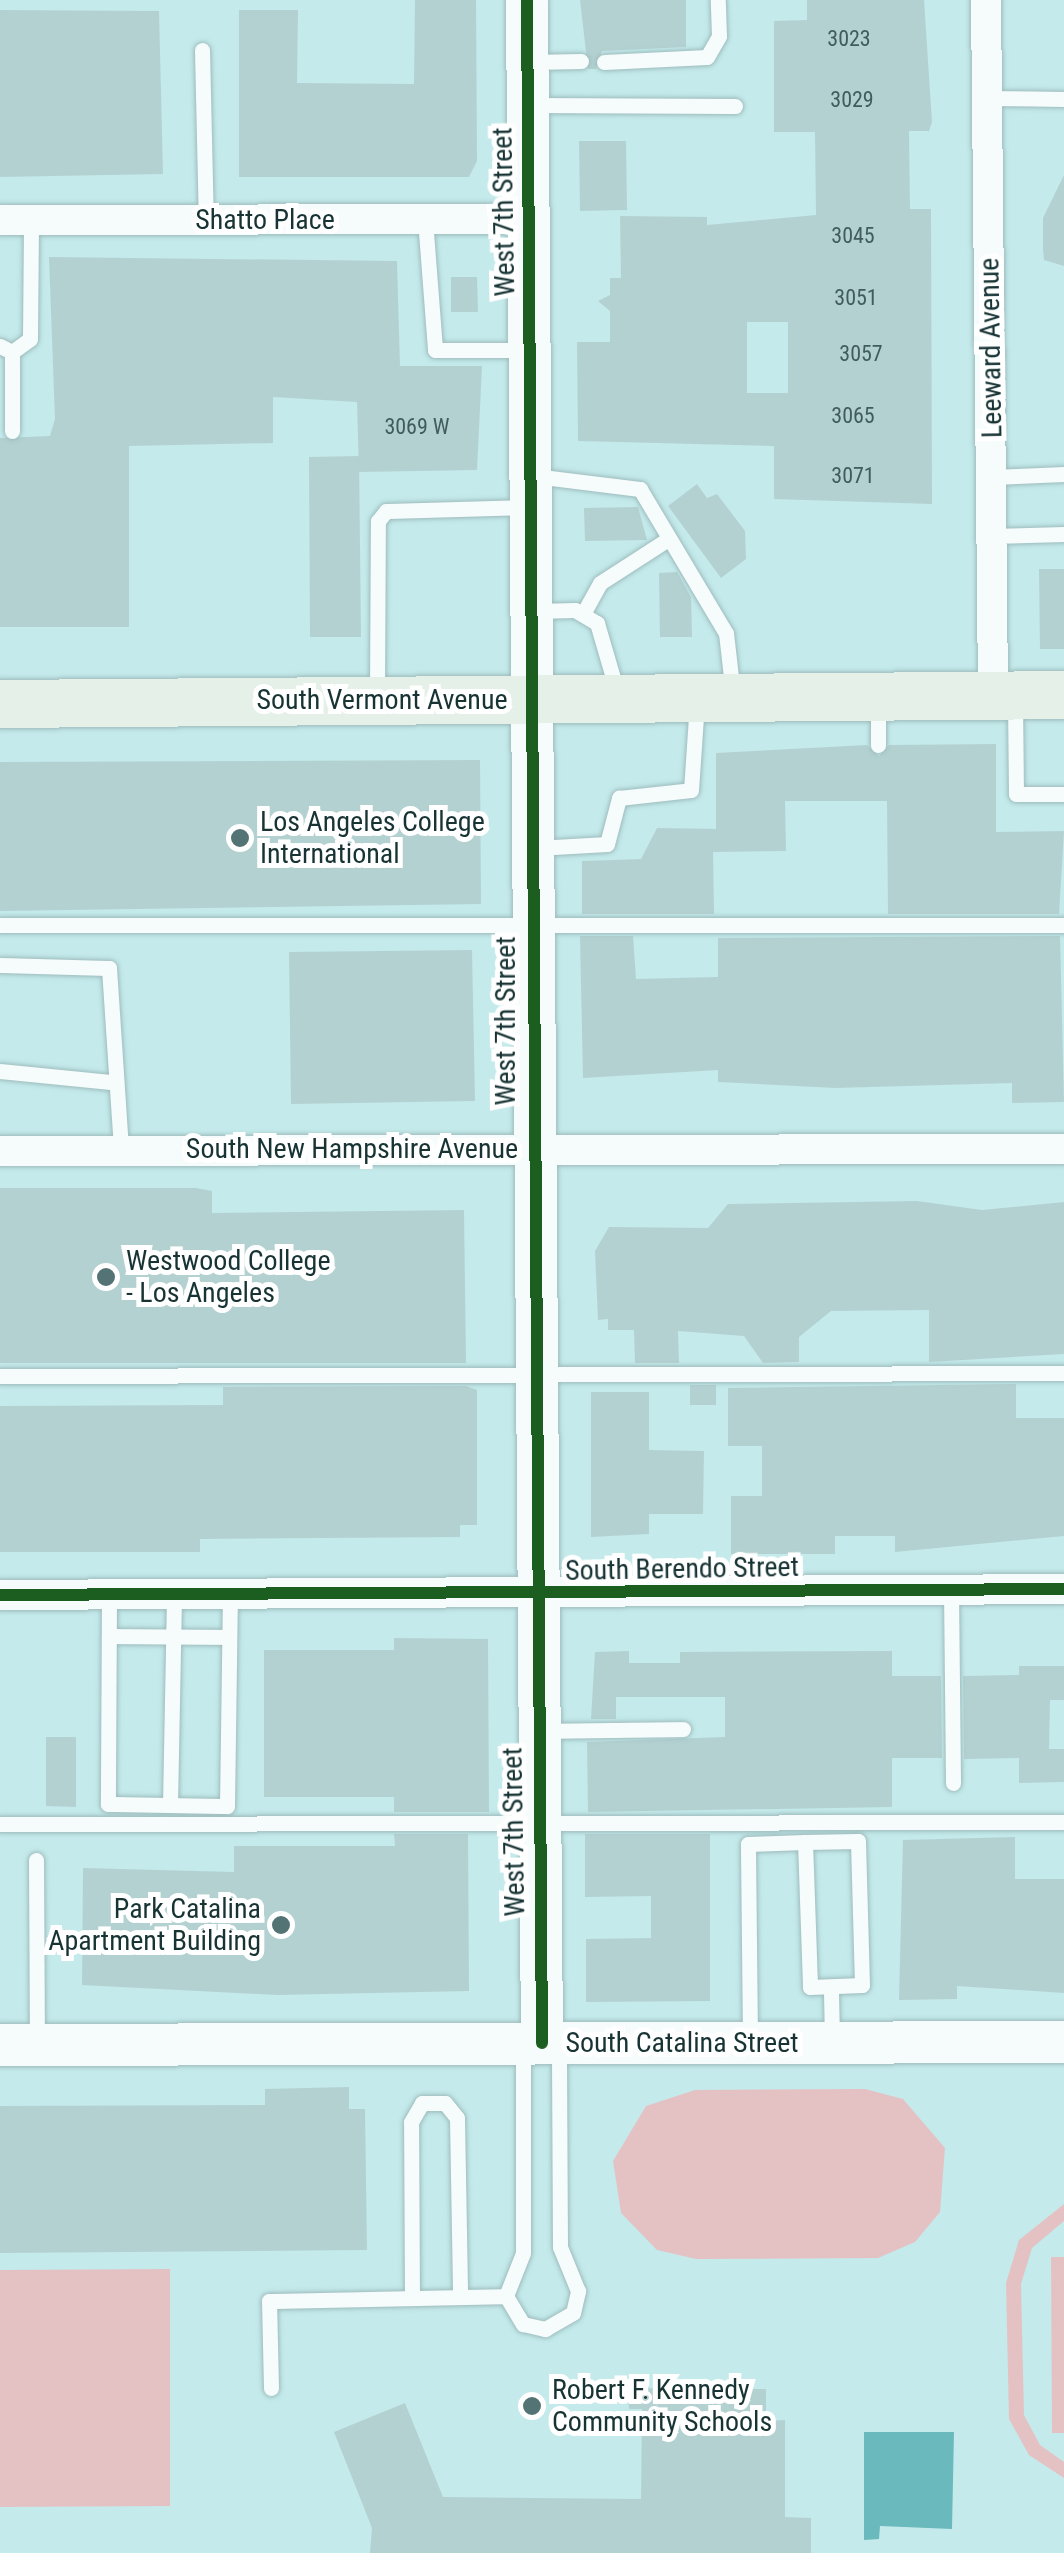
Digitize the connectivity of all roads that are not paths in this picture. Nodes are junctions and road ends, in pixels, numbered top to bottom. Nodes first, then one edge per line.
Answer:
1 (527, 0) edge
2 (718, 0) edge
3 (986, 0) edge
4 (202, 50) dead end
5 (528, 62) junction
6 (581, 62) dead end
7 (604, 62) dead end
8 (986, 98) junction
9 (1064, 99) edge
10 (528, 105) junction
11 (734, 106) dead end
12 (425, 219) junction
13 (529, 219) junction
14 (0, 220) edge
15 (31, 220) junction
16 (206, 220) junction
17 (6, 349) edge
18 (530, 350) junction
19 (12, 431) dead end
20 (1064, 474) edge
21 (993, 476) junction
22 (530, 492) junction
23 (1064, 534) edge
24 (993, 536) junction
25 (665, 540) junction
26 (531, 611) junction
27 (584, 612) junction
28 (1064, 695) edge
29 (878, 696) junction
30 (1004, 696) junction
31 (618, 698) junction
32 (715, 698) junction
33 (377, 699) junction
34 (531, 699) junction
35 (0, 704) edge
36 (878, 745) dead end
37 (1064, 794) edge
38 (532, 848) junction
39 (531, 924) junction
40 (0, 925) edge
41 (1064, 925) edge
42 (0, 965) edge
43 (0, 1071) edge
44 (110, 1082) junction
45 (531, 1148) junction
46 (1064, 1149) edge
47 (0, 1151) edge
48 (121, 1151) junction
49 (1064, 1373) edge
50 (532, 1374) junction
51 (0, 1376) edge
52 (1064, 1589) edge
53 (952, 1590) junction
54 (0, 1595) edge
55 (110, 1595) junction
56 (174, 1595) junction
57 (230, 1595) junction
58 (535, 1597) junction
59 (109, 1636) junction
60 (173, 1637) junction
61 (229, 1637) junction
62 (684, 1729) dead end
63 (537, 1732) junction
64 (953, 1783) dead end
65 (170, 1805) junction
66 (1064, 1822) edge
67 (0, 1824) edge
68 (538, 1825) junction
69 (805, 1842) junction
70 (36, 1860) dead end
71 (831, 1992) junction
72 (750, 2042) junction
73 (832, 2042) junction
74 (1064, 2042) edge
75 (542, 2043) junction
76 (18, 2044) edge
77 (506, 2296) junction
78 (460, 2297) junction
79 (412, 2298) junction
80 (272, 2388) dead end

1 - 5 street, West 7th Street
2 - 7 lane
3 - 8 street, Leeward Avenue
4 - 16 lane
5 - 6 lane
5 - 10 street, West 7th Street
8 - 9 lane
8 - 21 street, Leeward Avenue
10 - 11 lane
10 - 13 street, West 7th Street
12 - 13 street, Shatto Place
12 - 16 street, Shatto Place
12 - 18 lane
13 - 18 street, West 7th Street
14 - 15 street, Shatto Place
15 - 16 street, Shatto Place
15 - 17 lane
17 - 19 lane
18 - 22 street, West 7th Street
20 - 21 lane
21 - 24 street, Leeward Avenue
22 - 25 lane
22 - 26 street, West 7th Street
22 - 33 lane
23 - 24 lane
24 - 30 street, Leeward Avenue
25 - 27 lane
25 - 32 lane
26 - 27 lane
26 - 34 street, West 7th Street
27 - 31 lane
28 - 30 main road, South Vermont Avenue
29 - 30 main road, South Vermont Avenue
29 - 32 main road, South Vermont Avenue
29 - 36 lane
30 - 37 lane
31 - 32 main road, South Vermont Avenue
31 - 34 main road, South Vermont Avenue
32 - 38 lane
33 - 34 main road, South Vermont Avenue
33 - 35 main road, South Vermont Avenue
34 - 38 street, West 7th Street
38 - 39 street, West 7th Street
39 - 40 lane
39 - 41 lane
39 - 45 street, West 7th Street
42 - 44 lane
43 - 44 lane
44 - 48 lane
45 - 46 street, South New Hampshire Avenue
45 - 48 street, South New Hampshire Avenue
45 - 50 street, West 7th Street
47 - 48 street, South New Hampshire Avenue
49 - 50 lane
50 - 51 lane
50 - 58 street, West 7th Street
52 - 53 street, South Berendo Street
53 - 58 street, South Berendo Street
53 - 64 lane
54 - 55 street, South Berendo Street
55 - 56 street, South Berendo Street
55 - 59 lane
56 - 57 street, South Berendo Street
56 - 60 lane
57 - 58 street, South Berendo Street
57 - 61 lane
58 - 63 street, West 7th Street
59 - 60 lane
59 - 65 lane
60 - 61 lane
60 - 65 lane
61 - 65 lane
62 - 63 lane
63 - 68 street, West 7th Street
66 - 68 lane
67 - 68 lane
68 - 75 street, West 7th Street
69 - 71 lane
69 - 71 lane
69 - 72 lane
70 - 76 lane
71 - 73 lane
72 - 73 street, South Catalina Street
72 - 75 street, South Catalina Street
73 - 74 street, South Catalina Street
75 - 76 street, South Catalina Street
75 - 77 lane
75 - 77 lane
77 - 78 lane
78 - 79 lane
78 - 79 lane
79 - 80 lane

